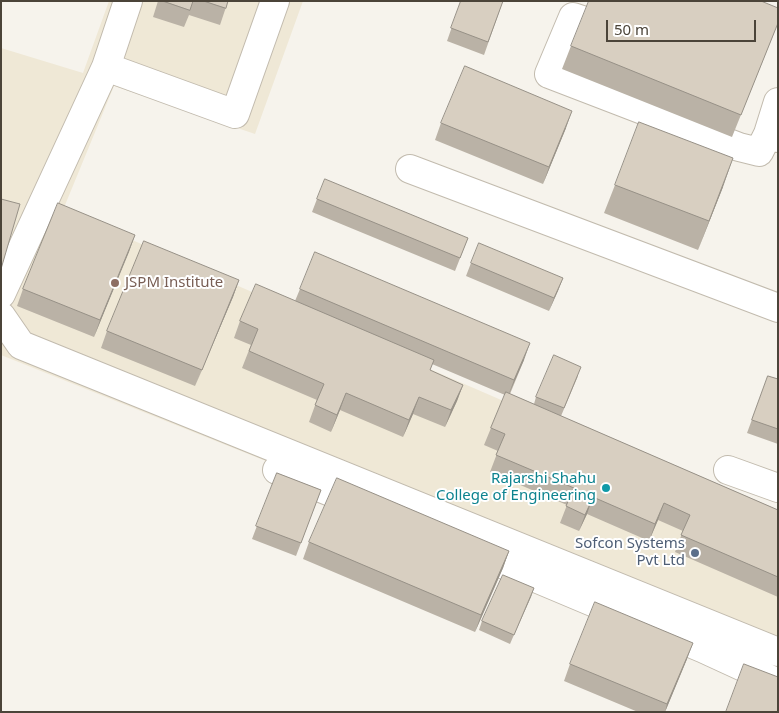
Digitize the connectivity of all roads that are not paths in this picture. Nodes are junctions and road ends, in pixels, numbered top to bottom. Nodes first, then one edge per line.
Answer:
1 (128, 1) edge
2 (275, 1) edge
3 (582, 20) edge
4 (106, 66) junction
5 (778, 102) edge
6 (773, 136) edge
7 (410, 168) dead end
8 (1, 294) edge
9 (778, 308) edge
10 (1, 316) edge
11 (277, 470) dead end
12 (728, 470) dead end
13 (778, 488) edge
14 (778, 652) edge
15 (778, 683) edge

1 - 4 street
2 - 4 street
3 - 6 street
4 - 8 street
5 - 6 street
7 - 9 street
10 - 14 street
11 - 15 street
12 - 13 street

